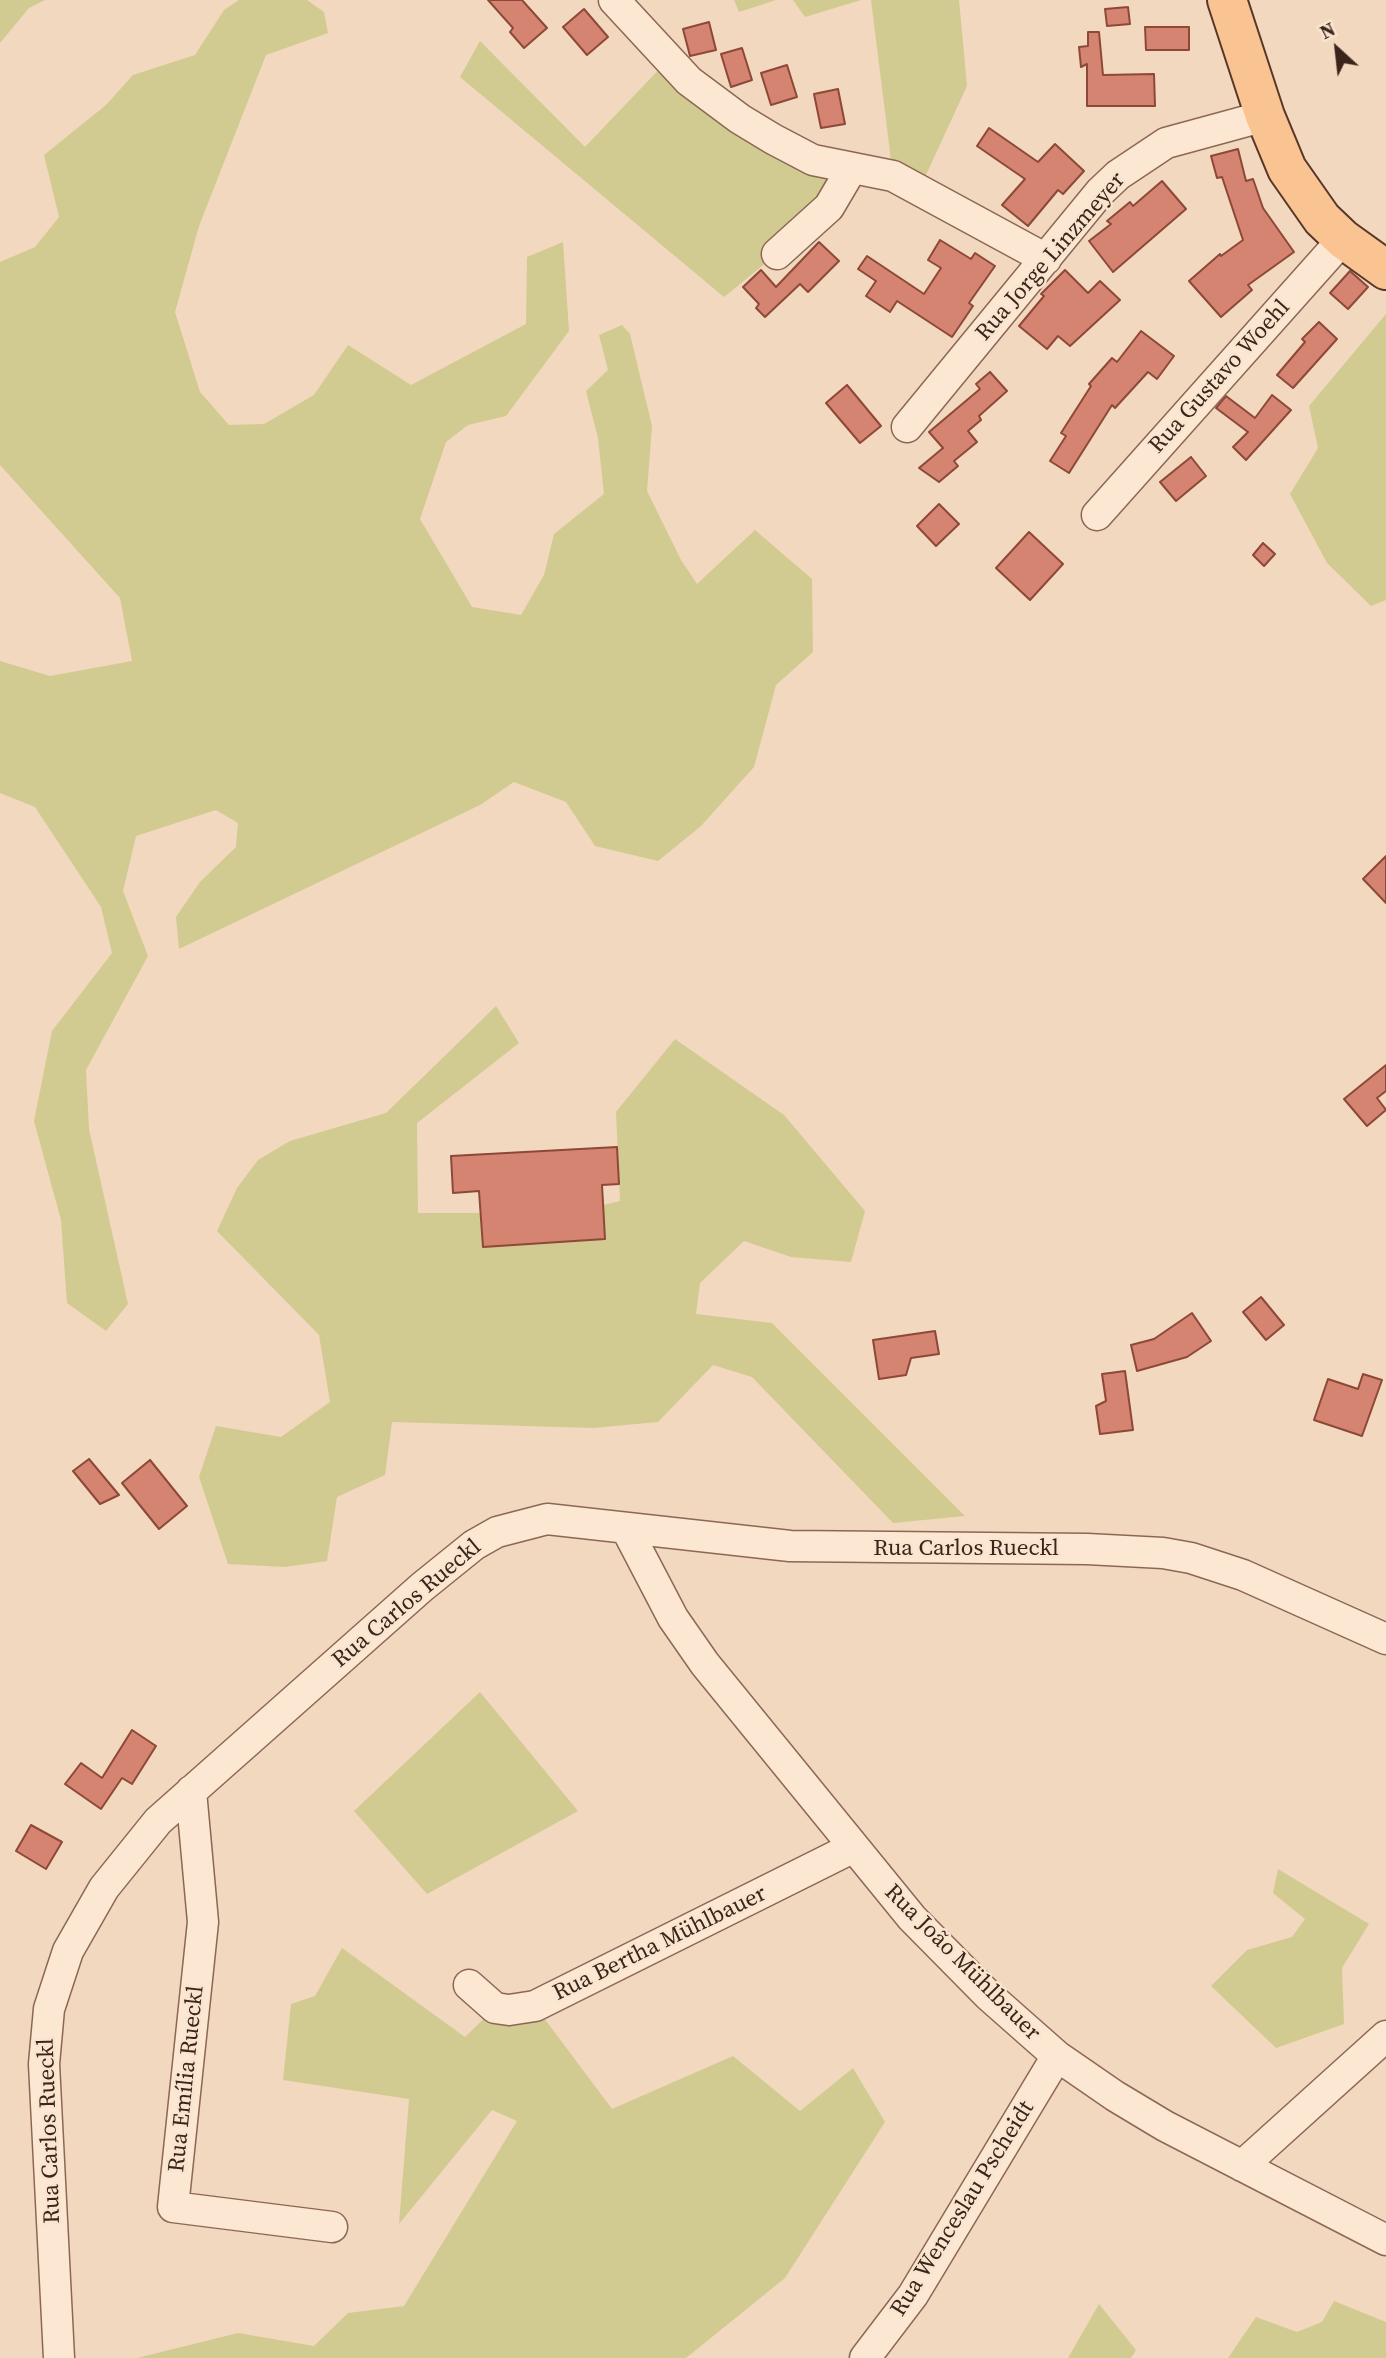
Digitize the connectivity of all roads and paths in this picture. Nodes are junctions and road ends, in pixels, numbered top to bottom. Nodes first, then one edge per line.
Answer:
1 (614, 0) edge
2 (1227, 0) edge
3 (1265, 116) junction
4 (852, 168) junction
5 (1343, 239) junction
6 (777, 254) dead end
7 (1045, 258) junction
8 (1386, 270) edge
9 (906, 427) dead end
10 (1097, 515) dead end
11 (626, 1528) junction
12 (1386, 1639) edge
13 (191, 1791) junction
14 (852, 1848) junction
15 (469, 1985) dead end
16 (1386, 2036) edge
17 (1057, 2056) junction
18 (1242, 2166) junction
19 (332, 2227) dead end
20 (1386, 2240) edge
21 (59, 2358) edge
22 (865, 2358) edge

1 - 4 street
2 - 3 main road
3 - 5 main road
3 - 7 street, Rua Jorge Linzmeyer
4 - 6 street
4 - 7 street
5 - 8 main road
5 - 10 street, Rua Gustavo Woehl
7 - 9 street, Rua Jorge Linzmeyer
11 - 12 street, Rua Carlos Rueckl
11 - 13 street, Rua Carlos Rueckl
11 - 14 street, Rua João Mühlbauer
13 - 19 street, Rua Emília Rueckl
13 - 21 street, Rua Carlos Rueckl
14 - 15 street, Rua Bertha Mühlbauer
14 - 17 street, Rua João Mühlbauer
16 - 18 street
17 - 18 street, Rua João Mühlbauer
17 - 22 street, Rua Wenceslau Pscheidt
18 - 20 street, Rua João Mühlbauer

